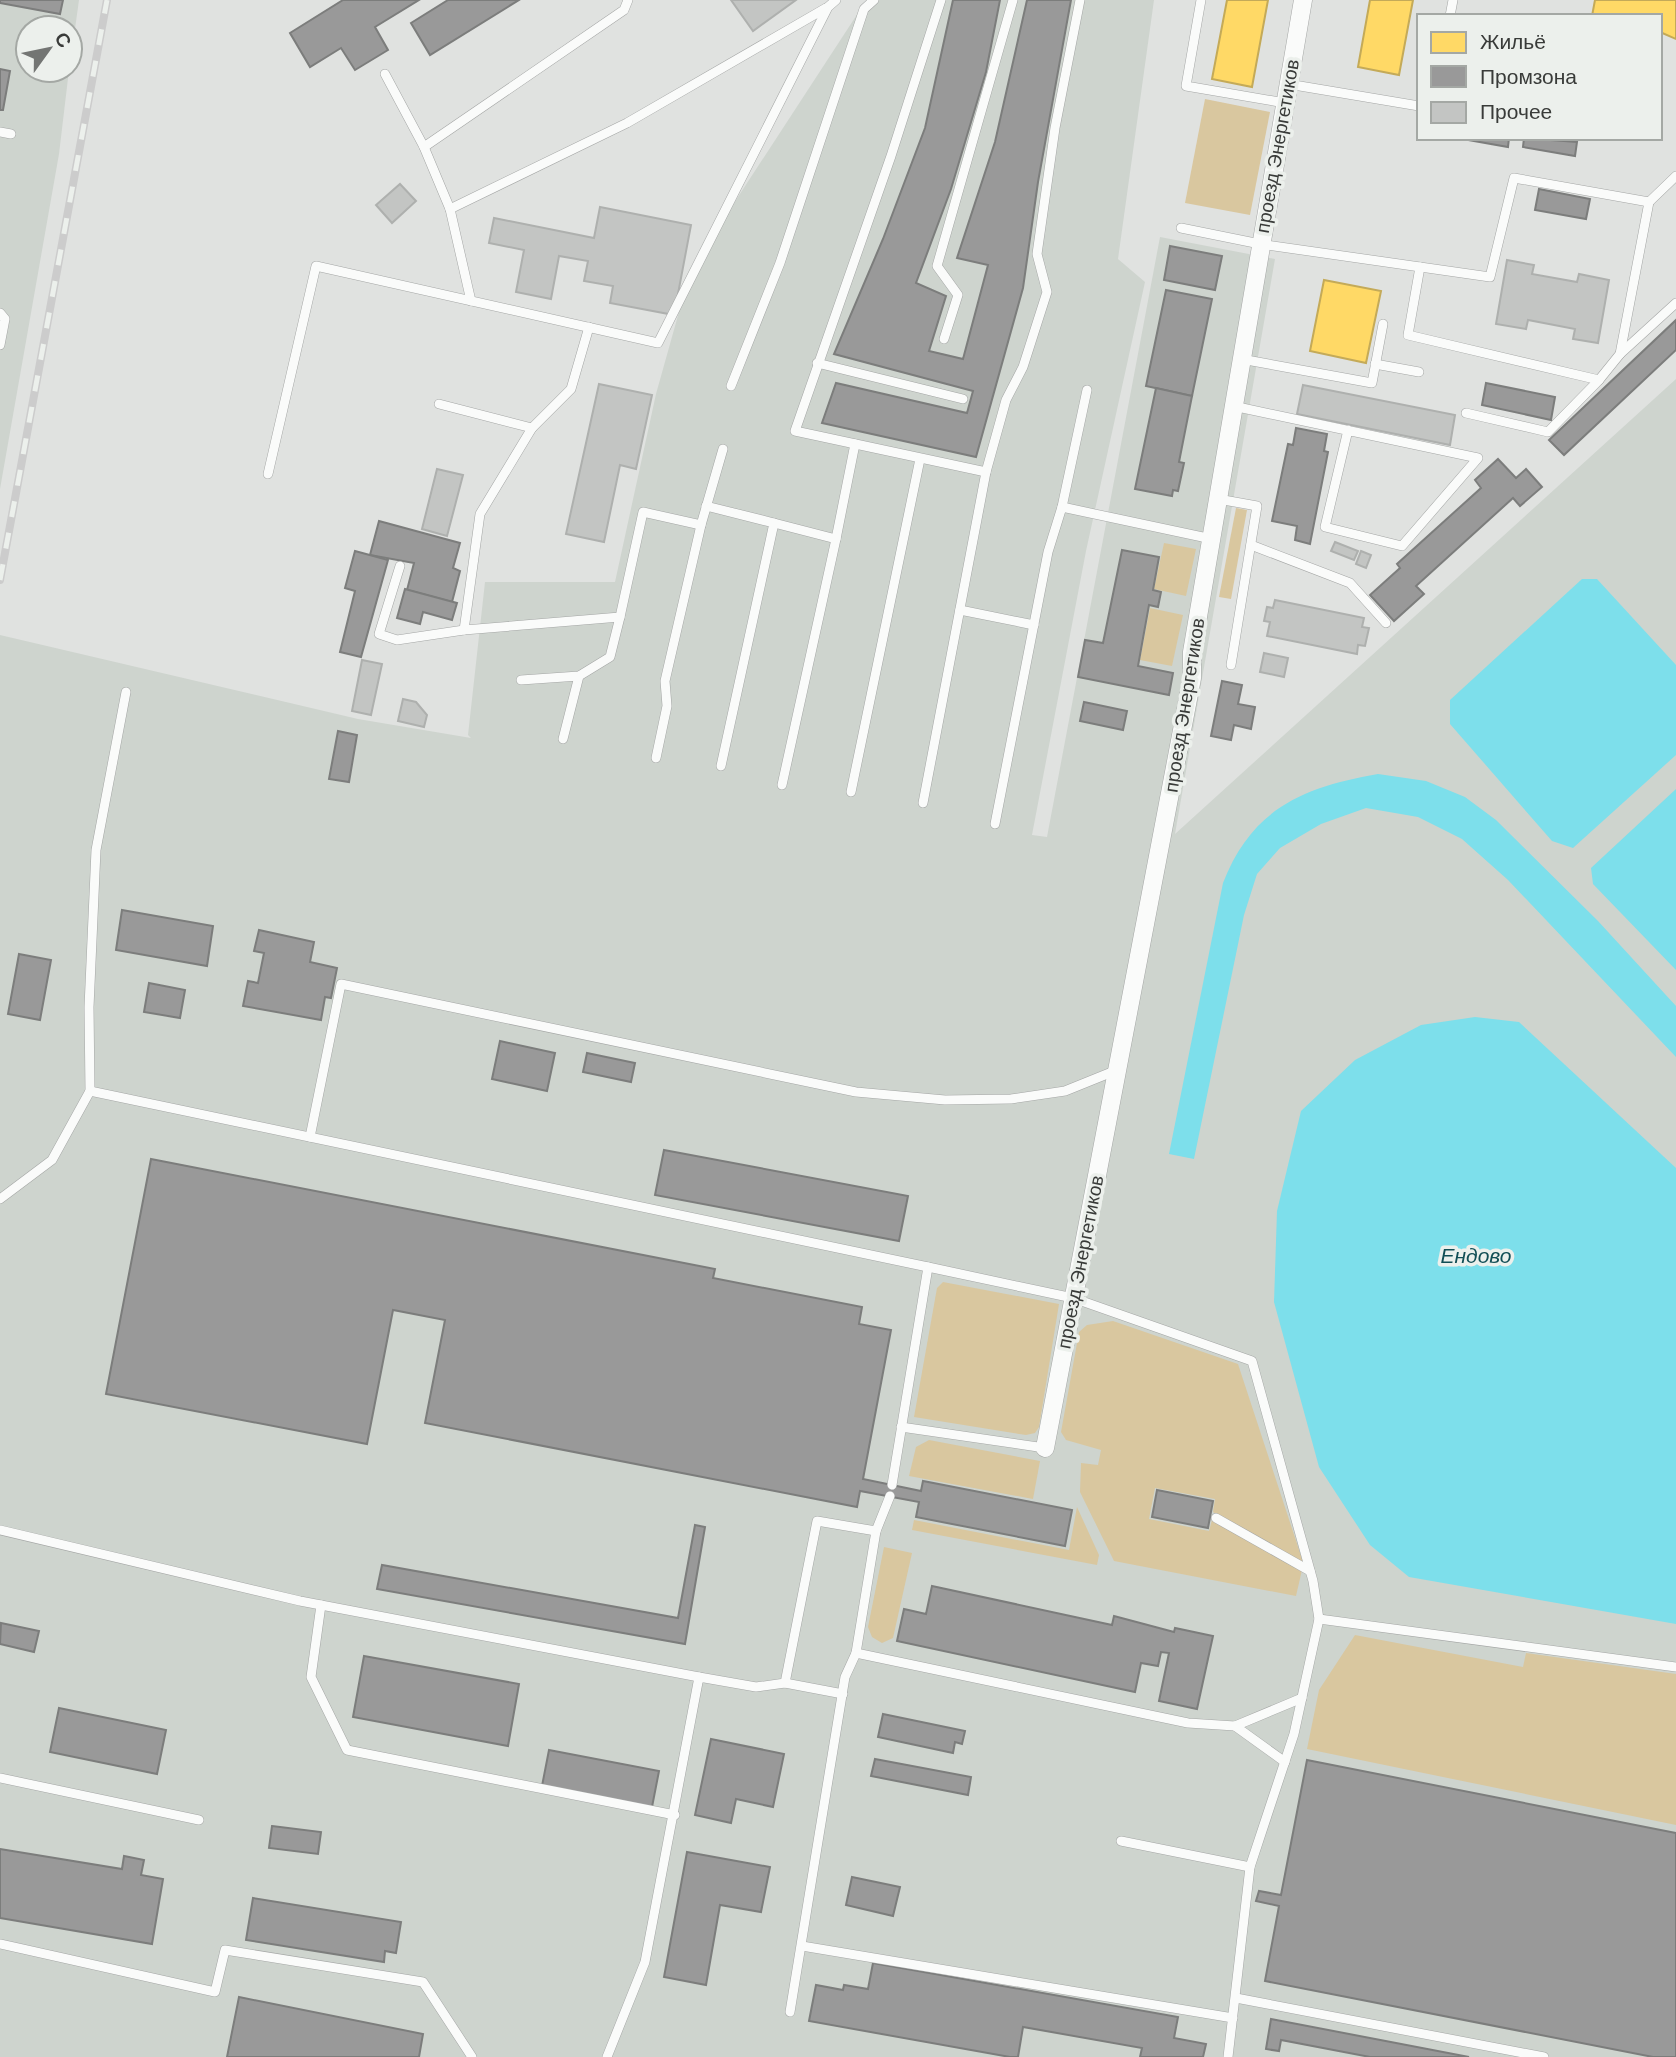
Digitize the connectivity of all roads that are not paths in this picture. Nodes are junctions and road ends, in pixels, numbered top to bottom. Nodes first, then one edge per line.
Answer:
1 (628, 0) edge
2 (836, 0) edge
3 (874, 0) edge
4 (941, 0) edge
5 (1013, 0) edge
6 (1080, 0) edge
7 (1201, 0) edge
8 (1303, 0) edge
9 (828, 7) junction
10 (385, 74) dead end
11 (1288, 84) junction
12 (1285, 103) junction
13 (1417, 106) edge
14 (0, 132) edge
15 (11, 134) dead end
16 (424, 147) junction
17 (1676, 176) edge
18 (1649, 202) junction
19 (450, 209) junction
20 (1181, 228) dead end
21 (1260, 244) junction
22 (1420, 267) junction
23 (471, 301) junction
24 (1676, 303) edge
25 (0, 313) edge
26 (1383, 324) dead end
27 (589, 327) junction
28 (944, 339) dead end
29 (0, 345) edge
30 (1620, 354) junction
31 (1241, 359) junction
32 (817, 363) junction
33 (1375, 365) junction
34 (1419, 372) dead end
35 (1599, 380) junction
36 (731, 386) dead end
37 (1087, 390) dead end
38 (963, 399) dead end
39 (439, 404) dead end
40 (1233, 407) junction
41 (1466, 414) dead end
42 (532, 428) junction
43 (1348, 430) junction
44 (855, 444) junction
45 (723, 449) dead end
46 (920, 459) junction
47 (986, 472) junction
48 (268, 474) dead end
49 (1218, 499) junction
50 (706, 506) junction
51 (1062, 507) junction
52 (774, 523) junction
53 (701, 525) junction
54 (1212, 539) junction
55 (836, 540) junction
56 (1251, 545) junction
57 (400, 566) dead end
58 (960, 610) junction
59 (620, 617) junction
60 (1386, 623) dead end
61 (1034, 625) junction
62 (464, 631) junction
63 (1231, 664) dead end
64 (579, 676) junction
65 (521, 680) dead end
66 (126, 692) dead end
67 (564, 739) dead end
68 (656, 758) dead end
69 (721, 766) dead end
70 (782, 785) dead end
71 (850, 792) dead end
72 (923, 803) dead end
73 (995, 824) dead end
74 (1116, 1070) junction
75 (90, 1091) junction
76 (310, 1137) junction
77 (0, 1199) edge
78 (928, 1267) junction
79 (1073, 1298) junction
80 (901, 1427) junction
81 (1045, 1448) joint
82 (892, 1485) dead end
83 (890, 1496) dead end
84 (1216, 1518) dead end
85 (0, 1530) edge
86 (876, 1531) junction
87 (1310, 1571) junction
88 (321, 1605) junction
89 (1319, 1619) junction
90 (856, 1653) junction
91 (1676, 1667) edge
92 (699, 1677) junction
93 (785, 1683) junction
94 (843, 1693) junction
95 (1302, 1698) junction
96 (1235, 1726) junction
97 (1285, 1762) junction
98 (0, 1777) edge
99 (675, 1815) junction
100 (199, 1820) dead end
101 (1121, 1841) dead end
102 (1250, 1867) junction
103 (0, 1944) edge
104 (802, 1946) junction
105 (1236, 1998) junction
106 (790, 2012) dead end
107 (1233, 2018) junction
108 (472, 2057) edge
109 (607, 2057) edge
110 (1228, 2057) edge
111 (1544, 2057) edge

1 - 16 lane
2 - 9 lane
3 - 36 lane
4 - 32 lane
5 - 28 lane
6 - 47 lane
7 - 12 lane
8 - 11 street, проезд Энергетиков
9 - 19 lane
9 - 27 lane
10 - 16 lane
11 - 12 street, проезд Энергетиков
11 - 13 lane
12 - 21 street, проезд Энергетиков
14 - 15 lane
16 - 19 lane
17 - 18 lane
18 - 22 lane
18 - 30 lane
19 - 23 lane
20 - 21 lane
21 - 22 lane
21 - 31 street, проезд Энергетиков
22 - 35 lane
23 - 27 lane
23 - 48 lane
24 - 30 lane
25 - 29 lane
26 - 33 lane
27 - 42 lane
30 - 35 lane
31 - 33 lane
31 - 40 street, проезд Энергетиков
32 - 38 lane
32 - 44 lane
33 - 34 lane
35 - 41 lane
37 - 51 lane
39 - 42 lane
40 - 43 lane
40 - 49 street, проезд Энергетиков
42 - 62 lane
43 - 43 lane
44 - 46 lane
44 - 55 lane
45 - 50 lane
46 - 47 lane
46 - 71 lane
47 - 58 lane
49 - 54 street, проезд Энергетиков
49 - 56 lane
50 - 52 lane
50 - 53 lane
51 - 54 lane
51 - 61 lane
52 - 55 lane
52 - 69 lane
53 - 59 lane
53 - 68 lane
54 - 74 street, проезд Энергетиков
55 - 70 lane
56 - 60 lane
56 - 63 lane
57 - 62 lane
58 - 61 lane
58 - 72 lane
59 - 62 lane
59 - 64 lane
61 - 73 lane
64 - 65 lane
64 - 67 lane
66 - 75 lane
74 - 76 lane
74 - 79 street, проезд Энергетиков
75 - 76 lane
75 - 77 lane
76 - 78 lane
78 - 79 lane
78 - 80 lane
79 - 81 street, проезд Энергетиков
79 - 87 lane
80 - 81 lane
80 - 82 lane
83 - 86 lane
84 - 87 lane
85 - 88 lane
86 - 90 lane
86 - 93 lane
87 - 89 lane
88 - 92 lane
88 - 99 lane
89 - 91 lane
89 - 95 lane
90 - 94 lane
90 - 96 lane
92 - 93 lane
92 - 99 lane
93 - 94 lane
94 - 104 lane
95 - 96 lane
95 - 97 lane
96 - 97 lane
97 - 102 lane
98 - 100 lane
99 - 109 lane
101 - 102 lane
102 - 105 lane
103 - 108 lane
104 - 106 lane
104 - 107 lane
105 - 107 lane
105 - 111 lane
107 - 110 lane

